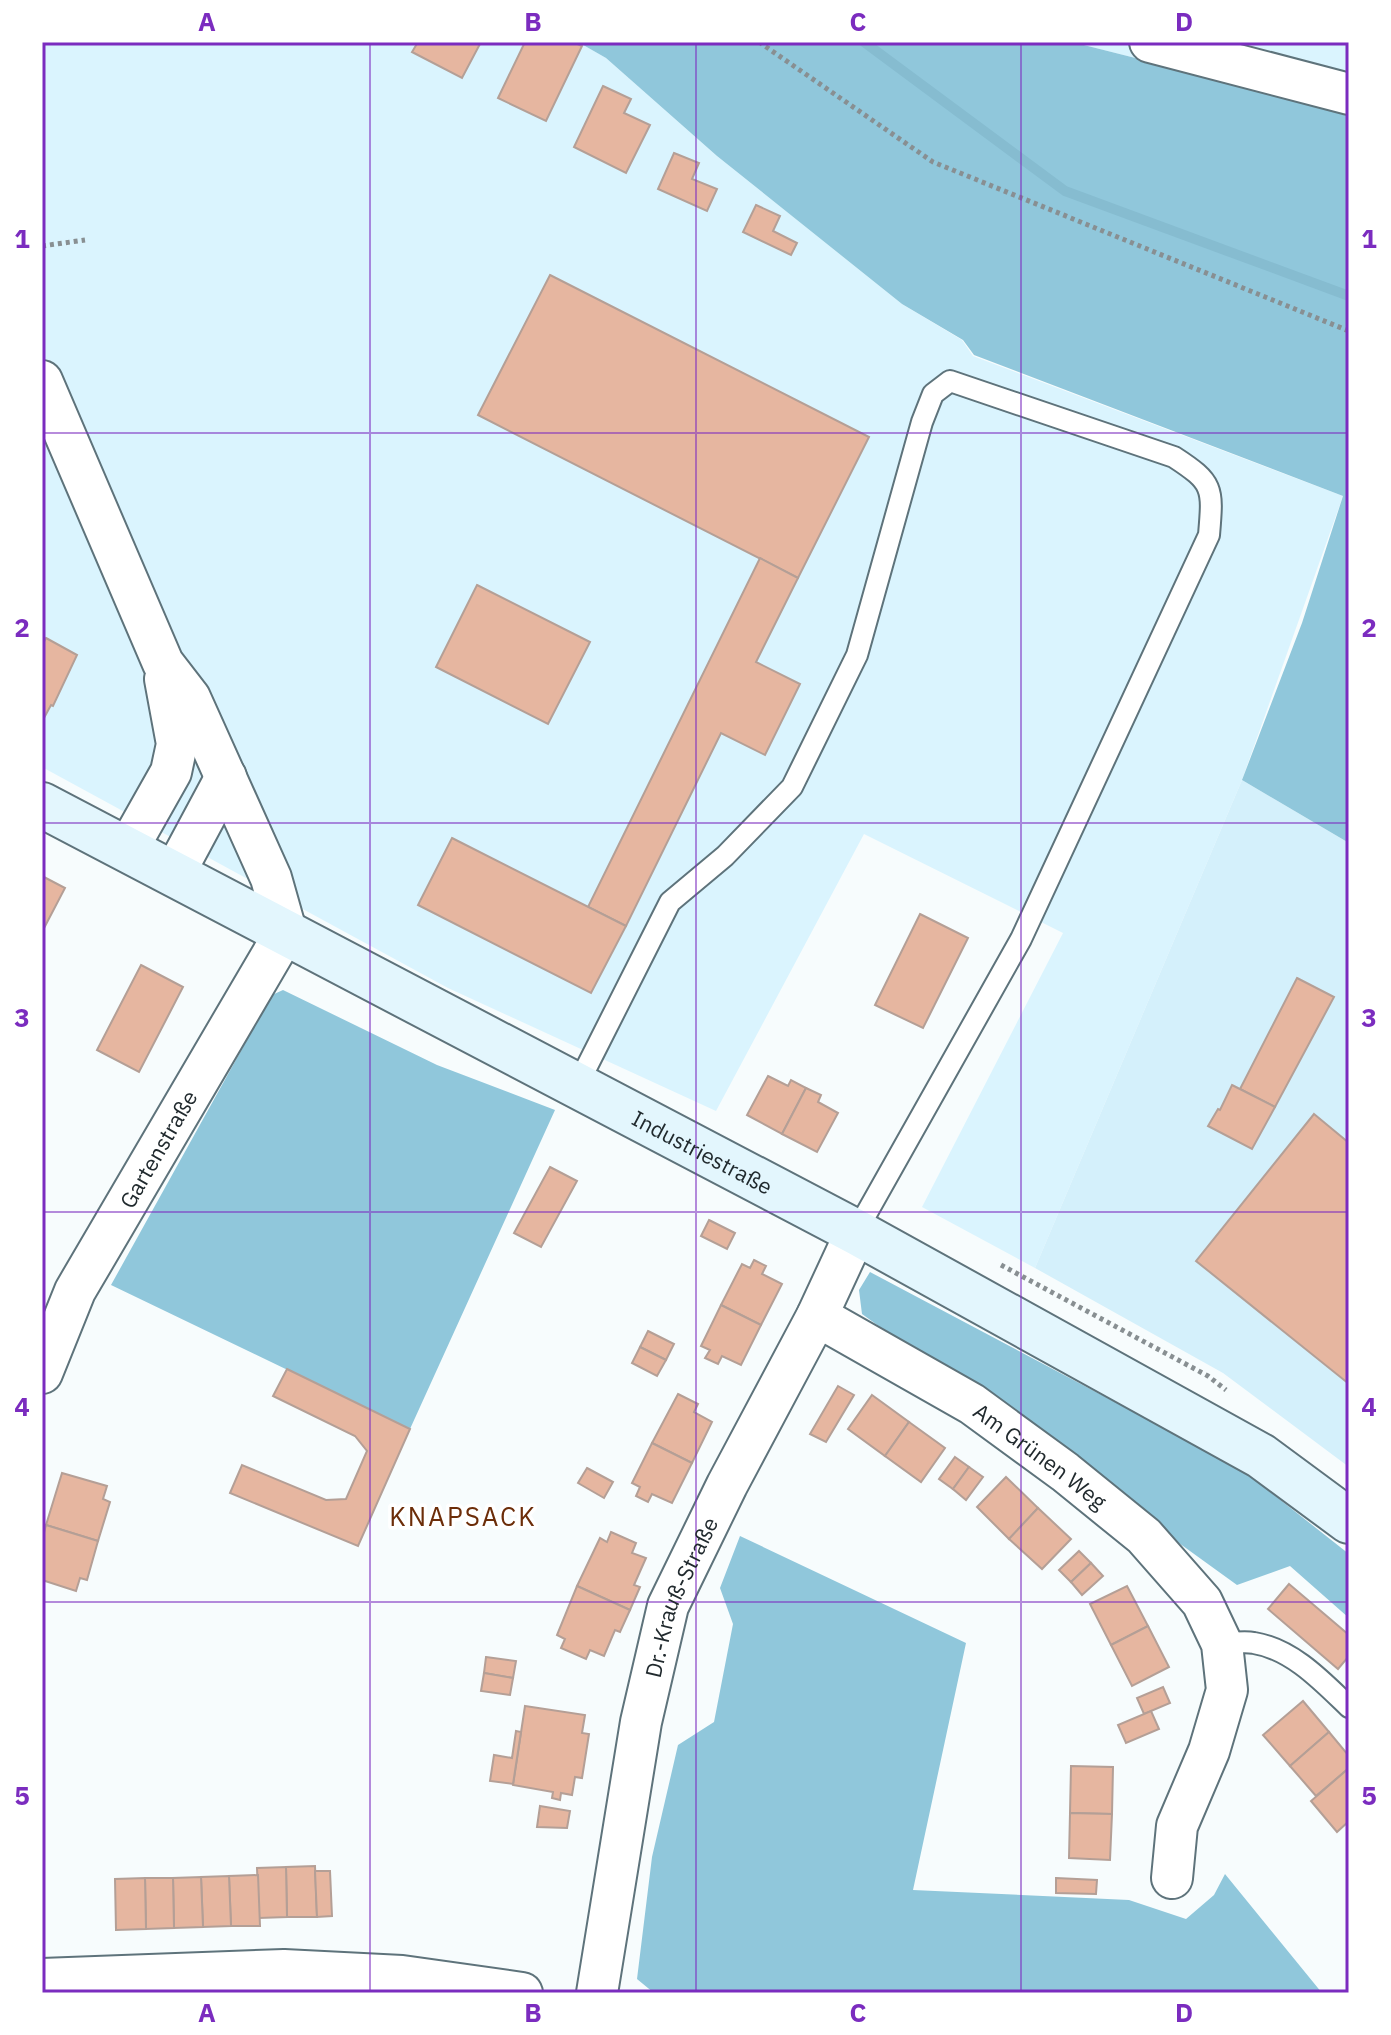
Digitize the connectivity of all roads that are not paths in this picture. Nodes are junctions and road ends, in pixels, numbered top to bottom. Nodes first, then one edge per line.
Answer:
1 (1150, 42) edge
2 (1349, 94) edge
3 (42, 381) edge
4 (163, 663) junction
5 (226, 777) junction
6 (42, 805) edge
7 (127, 850) junction
8 (174, 874) junction
9 (286, 931) junction
10 (578, 1084) junction
11 (856, 1232) junction
12 (817, 1316) junction
13 (42, 1373) edge
14 (1349, 1521) edge
15 (1222, 1644) junction
16 (1349, 1707) edge
17 (1172, 1878) dead end
18 (42, 1979) edge
19 (522, 1993) edge
20 (597, 1993) edge

1 - 2 street
3 - 4 street
4 - 5 street
4 - 7 street
5 - 8 street
5 - 9 street
6 - 7 main road, Industriestraße
7 - 8 main road, Industriestraße
8 - 9 main road, Industriestraße
9 - 10 main road, Industriestraße
9 - 13 street, Gartenstraße
10 - 11 main road, Industriestraße
10 - 11 lane
11 - 12 street, Dr.-Krauß-Straße
11 - 14 main road, Industriestraße
12 - 15 street, Am Grünen Weg
12 - 20 street, Dr.-Krauß-Straße
15 - 16 lane
15 - 17 street, Am Grünen Weg
18 - 19 street

